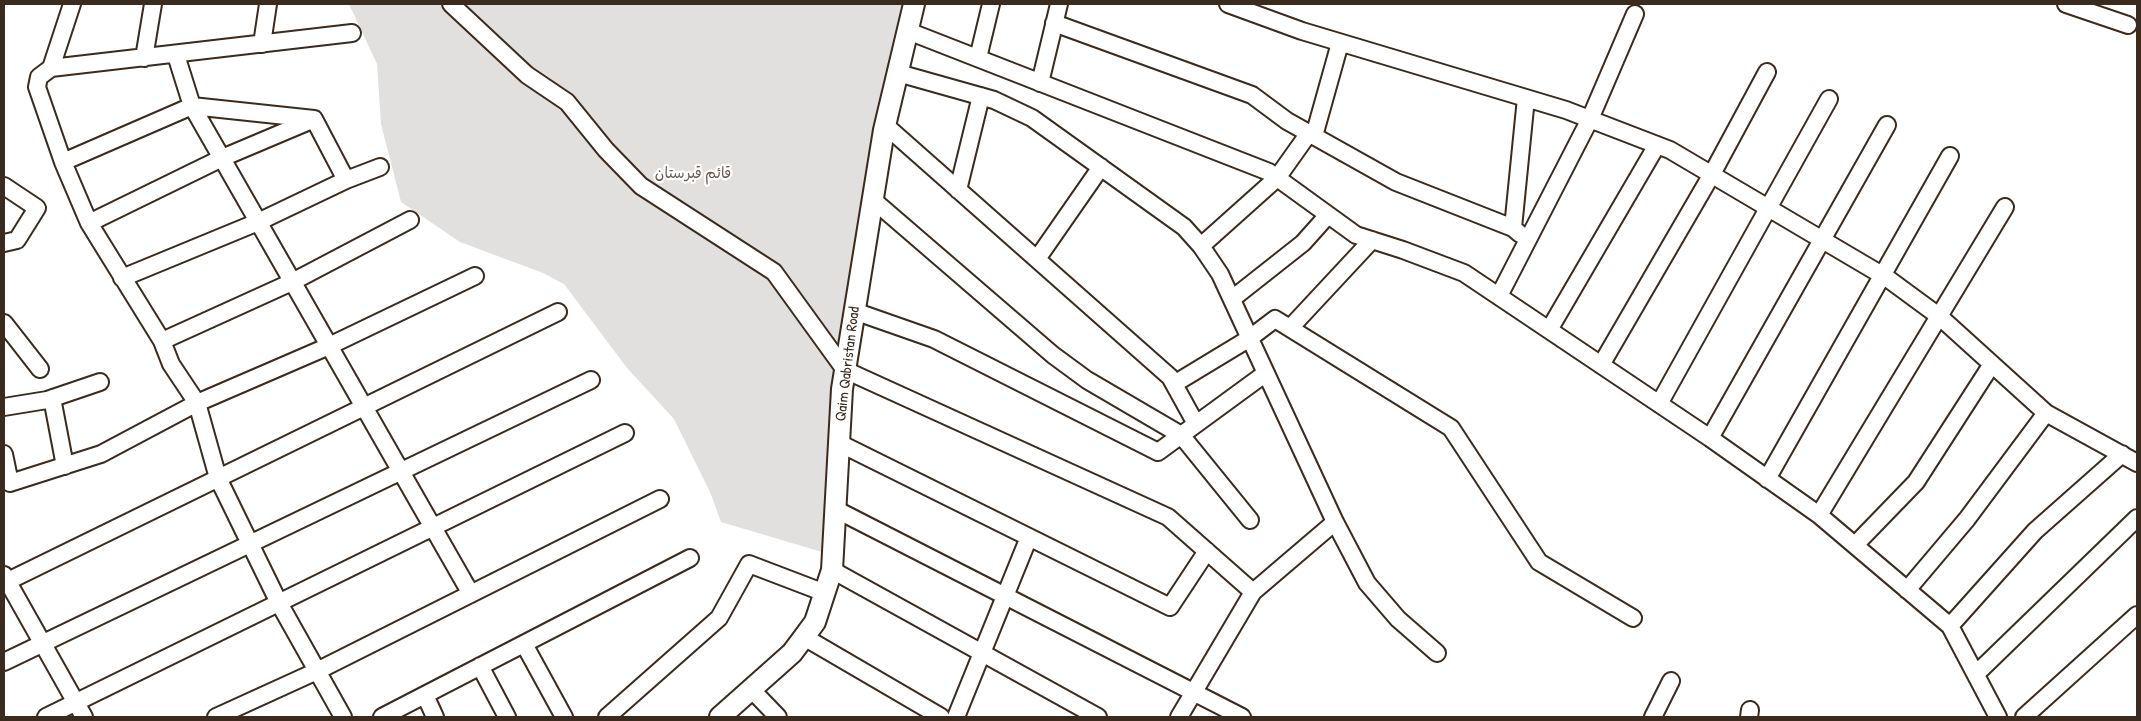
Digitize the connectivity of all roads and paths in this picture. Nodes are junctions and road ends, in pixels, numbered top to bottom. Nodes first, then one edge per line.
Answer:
1 (72, 4) edge
2 (153, 4) edge
3 (268, 4) edge
4 (451, 4) edge
5 (914, 4) edge
6 (991, 4) edge
7 (1059, 4) edge
8 (1228, 4) edge
9 (2066, 4) edge
10 (1249, 8) edge
11 (1635, 14) dead end
12 (1054, 23) junction
13 (2128, 25) dead end
14 (908, 31) junction
15 (352, 33) dead end
16 (1340, 43) junction
17 (262, 44) junction
18 (176, 55) junction
19 (144, 58) junction
20 (978, 58) junction
21 (51, 68) junction
22 (898, 72) junction
23 (1766, 72) dead end
24 (1040, 83) junction
25 (981, 96) junction
26 (1526, 98) junction
27 (1829, 99) dead end
28 (192, 106) junction
29 (314, 119) junction
30 (1590, 119) junction
31 (1887, 124) dead end
32 (885, 125) junction
33 (1312, 134) junction
34 (1657, 145) junction
35 (1950, 156) dead end
36 (222, 158) junction
37 (63, 162) junction
38 (380, 167) dead end
39 (1101, 167) junction
40 (1712, 174) junction
41 (1277, 178) junction
42 (346, 180) junction
43 (4, 186) edge
44 (958, 190) junction
45 (872, 199) junction
46 (2005, 207) dead end
47 (1769, 208) junction
48 (1328, 215) junction
49 (410, 220) dead end
50 (258, 222) junction
51 (89, 223) junction
52 (1513, 228) junction
53 (1528, 239) junction
54 (1372, 240) junction
55 (1822, 240) junction
56 (4, 243) edge
57 (1201, 246) junction
58 (1037, 259) junction
59 (475, 276) dead end
60 (1882, 276) junction
61 (122, 278) junction
62 (292, 282) junction
63 (1499, 296) junction
64 (1232, 299) junction
65 (854, 311) junction
66 (558, 312) dead end
67 (1940, 317) junction
68 (4, 323) edge
69 (1290, 328) junction
70 (1549, 330) junction
71 (1250, 338) junction
72 (162, 341) junction
73 (329, 346) junction
74 (1992, 364) junction
75 (1601, 365) junction
76 (40, 369) dead end
77 (845, 370) junction
78 (1266, 373) junction
79 (591, 380) dead end
80 (100, 382) dead end
81 (1174, 384) junction
82 (52, 398) junction
83 (197, 403) junction
84 (1659, 404) junction
85 (4, 407) edge
86 (364, 407) junction
87 (2046, 413) junction
88 (1196, 424) junction
89 (625, 433) dead end
90 (1181, 435) junction
91 (1710, 438) junction
92 (839, 443) junction
93 (4, 454) edge
94 (2122, 454) junction
95 (2137, 463) edge
96 (65, 466) junction
97 (400, 471) junction
98 (218, 478) junction
99 (1767, 479) junction
100 (660, 499) dead end
101 (835, 509) junction
102 (1819, 515) junction
103 (2137, 518) edge
104 (1250, 520) dead end
105 (1335, 522) junction
106 (433, 528) junction
107 (1029, 537) junction
108 (250, 544) junction
109 (1855, 545) junction
110 (1207, 551) junction
111 (690, 558) dead end
112 (832, 570) junction
113 (5, 580) edge
114 (1907, 590) junction
115 (1253, 592) junction
116 (824, 593) junction
117 (471, 594) junction
118 (1005, 596) junction
119 (279, 603) junction
120 (2137, 615) edge
121 (1633, 618) dead end
122 (1950, 626) junction
123 (804, 637) junction
124 (42, 644) junction
125 (524, 644) junction
126 (982, 653) junction
127 (1437, 653) dead end
128 (4, 662) edge
129 (480, 666) junction
130 (317, 671) junction
131 (1976, 674) junction
132 (1671, 681) dead end
133 (751, 689) junction
134 (1193, 694) junction
135 (425, 695) junction
136 (76, 702) junction
137 (933, 716) edge
138 (46, 717) edge
139 (84, 717) edge
140 (216, 717) edge
141 (343, 717) edge
142 (382, 717) edge
143 (435, 717) edge
144 (507, 717) edge
145 (564, 717) edge
146 (607, 717) edge
147 (720, 717) edge
148 (778, 717) edge
149 (956, 717) edge
150 (1098, 717) edge
151 (1179, 717) edge
152 (1242, 717) edge
153 (1653, 717) edge
154 (1998, 717) edge
155 (2024, 717) edge

1 - 21 street
2 - 19 street
3 - 17 street
4 - 77 street
5 - 14 street, Qaim Qabristan Road
6 - 20 street
7 - 12 street
8 - 10 street
9 - 13 street
10 - 16 street
11 - 30 street
12 - 24 street
12 - 33 street
14 - 20 street
14 - 22 street, Qaim Qabristan Road
15 - 17 street
16 - 26 street
16 - 33 street
17 - 18 street
18 - 19 street
18 - 28 street
19 - 21 street
20 - 24 street
21 - 37 street
22 - 25 street
22 - 32 street, Qaim Qabristan Road
23 - 40 street
24 - 41 street
25 - 39 street
25 - 44 street
26 - 30 street
26 - 52 street
27 - 47 street
28 - 29 street
28 - 36 street
28 - 37 street
29 - 36 street
29 - 42 street
30 - 34 street
30 - 53 street
31 - 55 street
32 - 44 street
32 - 45 street, Qaim Qabristan Road
33 - 41 street
33 - 52 street
34 - 40 street
34 - 70 street
35 - 60 street
36 - 50 street
36 - 51 street
37 - 51 street
38 - 42 street
39 - 57 street
39 - 58 street
40 - 47 street
40 - 75 street
41 - 48 street
41 - 57 street
42 - 50 street
43 - 56 street
44 - 58 street
45 - 65 street, Qaim Qabristan Road
45 - 90 street
46 - 67 street
47 - 55 street
47 - 84 street
48 - 54 street
48 - 64 street
49 - 62 street
50 - 61 street
50 - 62 street
51 - 61 street
52 - 53 street
53 - 63 street
54 - 63 street
54 - 69 street
55 - 60 street
55 - 91 street
57 - 64 street
58 - 81 street
59 - 73 street
60 - 67 street
60 - 99 street
61 - 72 street
62 - 72 street
62 - 73 street
63 - 70 street
64 - 71 street
65 - 77 street, Qaim Qabristan Road
65 - 90 street
66 - 86 street
67 - 74 street
67 - 102 street
68 - 76 street
69 - 71 street
69 - 121 street
70 - 75 street
71 - 78 street
71 - 81 street
72 - 83 street
73 - 83 street
73 - 86 street
74 - 87 street
74 - 109 street
75 - 84 street
77 - 92 street, Qaim Qabristan Road
77 - 110 street
78 - 88 street
78 - 105 street
79 - 97 street
80 - 82 street
81 - 88 street
82 - 85 street
82 - 96 street
83 - 96 street
83 - 98 street
84 - 91 street
86 - 97 street
86 - 98 street
87 - 94 street
87 - 114 street
88 - 90 street
89 - 106 street
90 - 104 street
91 - 99 street
92 - 101 street, Qaim Qabristan Road
92 - 107 street
93 - 96 street
94 - 95 street
94 - 122 street
97 - 106 street
97 - 108 street
98 - 108 street
98 - 113 street
99 - 102 street
100 - 117 street
101 - 112 street, Qaim Qabristan Road
101 - 118 street
102 - 109 street
103 - 131 street
105 - 115 street
105 - 127 street
106 - 117 street
106 - 119 street
107 - 110 street
107 - 118 street
108 - 119 street
108 - 124 street
109 - 114 street
110 - 115 street
111 - 125 street
112 - 116 street, Qaim Qabristan Road
112 - 126 street
113 - 124 street
114 - 122 street
115 - 134 street
116 - 123 street, Qaim Qabristan Road
116 - 146 street
117 - 130 street
118 - 126 street
118 - 134 street
119 - 130 street
119 - 136 street
120 - 155 street
122 - 131 street
123 - 133 street, Qaim Qabristan Road
123 - 137 street
124 - 128 street
124 - 136 street
125 - 129 street
125 - 145 street
126 - 149 street
126 - 150 street
129 - 135 street
129 - 144 street
130 - 140 street
130 - 141 street
131 - 154 street
132 - 153 street
133 - 147 street, Qaim Qabristan Road
133 - 148 street
134 - 151 street
134 - 152 street
135 - 142 street
135 - 143 street
136 - 138 street
136 - 139 street

